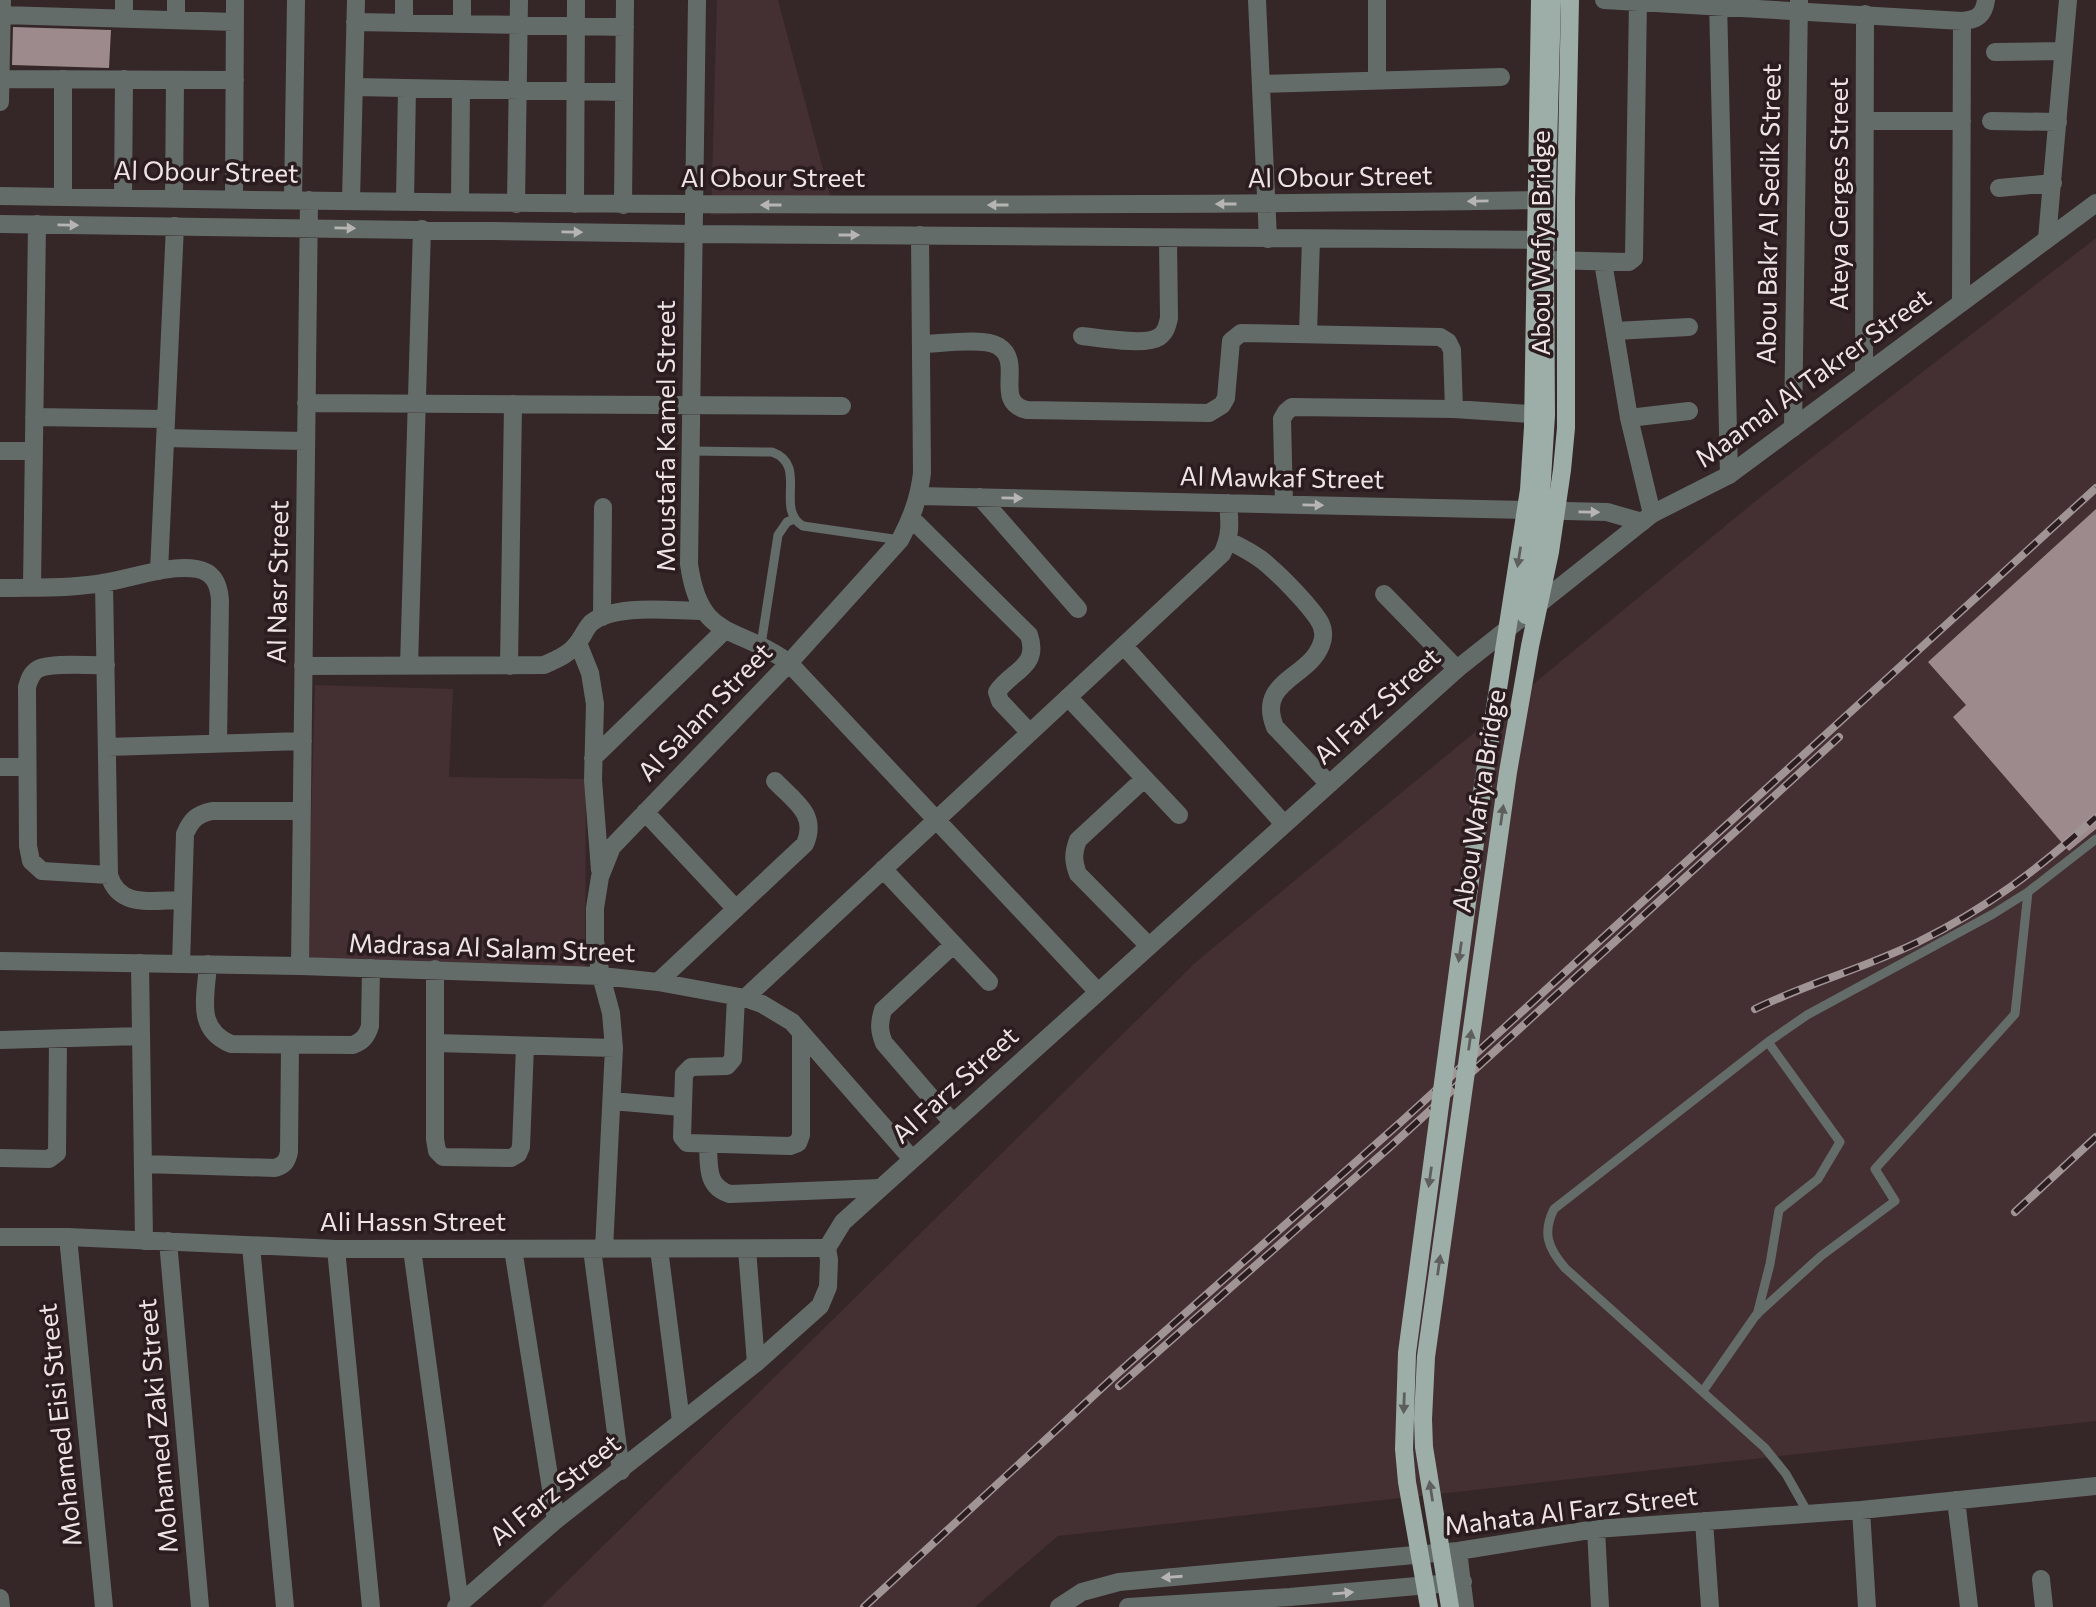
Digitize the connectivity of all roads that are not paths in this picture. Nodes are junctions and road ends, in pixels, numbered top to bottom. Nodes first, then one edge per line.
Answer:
1 (124, 0) edge
2 (176, 0) edge
3 (235, 0) edge
4 (296, 0) edge
5 (356, 0) edge
6 (404, 0) edge
7 (462, 0) edge
8 (519, 0) edge
9 (576, 0) edge
10 (625, 0) edge
11 (697, 0) edge
12 (1257, 0) edge
13 (1377, 0) edge
14 (1541, 0) edge
15 (1552, 0) edge
16 (1570, 0) edge
17 (1604, 0) edge
18 (1986, 0) edge
19 (2068, 0) edge
20 (1638, 1) edge
21 (1718, 3) edge
22 (1798, 5) edge
23 (2, 8) edge
24 (1890, 8) edge
25 (64, 9) edge
26 (1865, 15) junction
27 (124, 19) junction
28 (176, 20) junction
29 (1962, 21) junction
30 (235, 22) junction
31 (355, 22) junction
32 (404, 23) junction
33 (462, 24) junction
34 (519, 25) junction
35 (576, 26) junction
36 (625, 27) junction
37 (2063, 51) junction
38 (1995, 52) dead end
39 (1501, 77) dead end
40 (1, 79) edge
41 (63, 79) junction
42 (124, 79) junction
43 (175, 79) junction
44 (235, 80) junction
45 (1377, 81) junction
46 (1262, 84) junction
47 (354, 86) junction
48 (407, 88) junction
49 (461, 89) junction
50 (518, 90) junction
51 (576, 91) junction
52 (624, 92) junction
53 (0, 103) edge
54 (1866, 121) junction
55 (1962, 121) junction
56 (1991, 121) dead end
57 (2058, 122) junction
58 (2053, 183) junction
59 (1999, 188) dead end
60 (0, 196) edge
61 (63, 197) junction
62 (123, 198) junction
63 (174, 198) junction
64 (234, 198) junction
65 (301, 199) junction
66 (351, 200) junction
67 (1546, 200) junction
68 (405, 201) junction
69 (460, 202) junction
70 (2096, 203) edge
71 (516, 204) junction
72 (575, 204) junction
73 (1267, 204) junction
74 (623, 205) junction
75 (694, 205) junction
76 (0, 224) edge
77 (37, 224) junction
78 (175, 226) junction
79 (308, 227) junction
80 (422, 229) junction
81 (693, 234) junction
82 (920, 235) junction
83 (1168, 239) junction
84 (1268, 239) junction
85 (1311, 239) junction
86 (2047, 239) junction
87 (1546, 240) junction
88 (1545, 260) junction
89 (1603, 262) junction
90 (1961, 303) junction
91 (1689, 327) dead end
92 (1615, 331) junction
93 (1308, 333) junction
94 (1082, 336) dead end
95 (921, 344) junction
96 (1864, 374) junction
97 (306, 403) junction
98 (416, 404) junction
99 (513, 404) junction
100 (690, 405) junction
101 (842, 406) dead end
102 (1454, 409) junction
103 (1689, 411) dead end
104 (1546, 415) junction
105 (34, 417) junction
106 (1629, 418) junction
107 (166, 419) junction
108 (1793, 428) junction
109 (165, 438) junction
110 (306, 441) junction
111 (0, 451) edge
112 (34, 451) junction
113 (689, 451) junction
114 (1729, 475) junction
115 (919, 496) junction
116 (980, 498) junction
117 (1228, 503) junction
118 (1284, 505) junction
119 (603, 507) dead end
120 (1540, 510) junction
121 (1647, 518) junction
122 (912, 519) junction
123 (794, 520) junction
124 (900, 540) junction
125 (1229, 541) junction
126 (159, 571) junction
127 (104, 583) junction
128 (32, 587) junction
129 (0, 588) edge
130 (1384, 594) dead end
131 (1078, 609) dead end
132 (703, 611) junction
133 (1526, 615) junction
134 (602, 617) junction
135 (724, 630) junction
136 (578, 643) junction
137 (761, 645) junction
138 (1124, 646) junction
139 (789, 663) junction
140 (106, 665) junction
141 (303, 666) junction
142 (409, 666) junction
143 (509, 666) junction
144 (1457, 669) junction
145 (1068, 697) junction
146 (1030, 733) junction
147 (303, 741) junction
148 (218, 743) junction
149 (107, 747) junction
150 (593, 758) junction
151 (0, 767) edge
152 (27, 767) junction
153 (1144, 779) junction
154 (775, 781) dead end
155 (1329, 784) junction
156 (302, 811) junction
157 (645, 812) junction
158 (1179, 815) dead end
159 (936, 820) junction
160 (1284, 824) junction
161 (2096, 839) edge
162 (883, 869) junction
163 (109, 875) junction
164 (600, 877) junction
165 (2028, 892) junction
166 (183, 900) junction
167 (736, 909) junction
168 (953, 945) junction
169 (1149, 946) junction
170 (0, 961) edge
171 (140, 963) junction
172 (181, 964) junction
173 (208, 964) junction
174 (300, 966) junction
175 (371, 968) junction
176 (435, 969) junction
177 (601, 976) junction
178 (658, 982) junction
179 (989, 982) dead end
180 (1098, 992) junction
181 (740, 998) junction
182 (801, 1032) junction
183 (141, 1035) junction
184 (58, 1039) junction
185 (0, 1040) edge
186 (1768, 1042) junction
187 (435, 1043) junction
188 (290, 1045) junction
189 (525, 1046) junction
190 (614, 1048) junction
191 (612, 1101) junction
192 (681, 1107) junction
193 (953, 1123) junction
194 (708, 1145) junction
195 (0, 1158) edge
196 (912, 1159) junction
197 (143, 1164) junction
198 (880, 1188) junction
199 (0, 1237) edge
200 (68, 1237) junction
201 (144, 1241) junction
202 (167, 1241) junction
203 (251, 1245) junction
204 (747, 1248) junction
205 (827, 1248) junction
206 (336, 1249) junction
207 (412, 1249) junction
208 (513, 1249) junction
209 (598, 1249) junction
210 (659, 1249) junction
211 (1756, 1315) junction
212 (756, 1363) junction
213 (1703, 1391) junction
214 (681, 1421) junction
215 (621, 1471) junction
216 (2096, 1486) edge
217 (1956, 1500) junction
218 (1861, 1510) junction
219 (1808, 1513) junction
220 (556, 1520) junction
221 (1704, 1521) junction
222 (1596, 1530) junction
223 (1458, 1551) junction
224 (1203, 1575) junction
225 (2041, 1580) dead end
226 (1462, 1582) junction
227 (0, 1598) edge
228 (1205, 1602) junction
229 (458, 1606) edge
230 (1, 1607) edge
231 (104, 1607) edge
232 (200, 1607) edge
233 (285, 1607) edge
234 (371, 1607) edge
235 (1059, 1607) edge
236 (1128, 1607) edge
237 (1429, 1607) edge
238 (1450, 1607) edge
239 (1465, 1607) edge
240 (1600, 1607) edge
241 (1710, 1607) edge
242 (1867, 1607) edge
243 (1969, 1607) edge
244 (2044, 1607) edge

1 - 27 street
2 - 28 street
3 - 30 street
4 - 65 street, Al Nasr Street
5 - 31 street
6 - 32 street
7 - 33 street
8 - 34 street
9 - 35 street
10 - 36 street
11 - 75 street, Moustafa Kamel Street
12 - 46 street
13 - 45 street
14 -> 237 main road, Abou Wafya Bridge, bridge
15 - 67 main road
238 -> 16 main road, Abou Wafya Bridge, bridge
17 - 20 street
18 - 29 street
19 - 37 street
20 - 21 street
20 - 89 street
21 - 22 street
21 - 114 street
22 - 26 street
22 - 108 street, Abou Bakr Al Sedik Street
23 - 25 street
23 - 40 street
24 - 26 street
24 - 29 street
25 - 27 street
26 - 54 street, Ateya Gerges Street
27 - 28 street
28 - 30 street
29 - 55 street
30 - 44 street
31 - 32 street
31 - 47 street
32 - 33 street
33 - 34 street
34 - 35 street
34 - 50 street
35 - 36 street
35 - 51 street
36 - 52 street
37 - 38 street
37 - 57 street
39 - 45 street
40 - 41 street
40 - 53 street
41 - 42 street
41 - 61 street
42 - 43 street
42 - 62 street
43 - 44 street
43 - 63 street
44 - 64 street
45 - 46 street
46 - 73 street
47 - 48 street
47 - 66 street
48 - 49 street
48 - 68 street
49 - 50 street
49 - 69 street
50 - 51 street
50 - 71 street
51 - 52 street
51 - 72 street
52 - 74 street
54 - 55 street
54 - 96 street, Ateya Gerges Street
55 - 90 street
56 - 57 street
57 - 58 street
58 - 59 street
58 - 86 street
60 - 61 street, Al Obour Street
61 - 62 street, Al Obour Street
62 - 63 street, Al Obour Street
63 - 64 street, Al Obour Street
64 - 65 street, Al Obour Street
65 - 66 street, Al Obour Street
65 - 79 street, Al Nasr Street
66 - 68 street, Al Obour Street
67 -> 73 street, Al Obour Street
67 - 87 main road
68 - 69 street, Al Obour Street
69 - 71 street, Al Obour Street
70 - 86 street, Maamal Al Takrer Street
71 - 72 street, Al Obour Street
72 - 74 street, Al Obour Street
73 -> 75 street, Al Obour Street
73 - 84 street
74 - 75 street, Al Obour Street
75 - 81 street, Moustafa Kamel Street
76 - 77 street, Al Obour Street
77 -> 78 street, Al Obour Street
77 - 105 street
78 - 79 street, Al Obour Street
78 - 107 street
79 -> 80 street, Al Obour Street
79 - 97 street, Al Nasr Street
80 -> 81 street, Al Obour Street
80 - 98 street
81 -> 82 street, Al Obour Street
81 - 100 street, Moustafa Kamel Street
82 - 83 street, Al Obour Street
82 - 95 street, Al Salam Street
83 - 84 street, Al Obour Street
83 - 94 street
84 - 85 street, Al Obour Street
85 - 87 street, Al Obour Street
85 - 93 street
86 - 90 street, Maamal Al Takrer Street
87 - 88 main road
88 - 89 street
88 - 104 main road
89 - 92 street
90 - 96 street, Maamal Al Takrer Street
91 - 92 street
92 - 106 street
93 - 95 street
93 - 102 street
95 - 115 street, Al Salam Street
96 - 108 street, Maamal Al Takrer Street
97 - 98 street
97 - 110 street, Al Nasr Street
98 - 99 street
98 - 142 street
99 - 100 street
99 - 143 street
100 - 101 street
100 - 113 street, Moustafa Kamel Street
102 - 104 street
102 - 118 street
103 - 106 street
104 - 120 main road
105 - 107 street
105 - 112 street
106 - 121 street
107 - 109 street
108 - 114 street, Maamal Al Takrer Street
109 - 110 street
109 - 126 street
110 - 141 street, Al Nasr Street
111 - 112 street
112 - 128 street
113 - 123 lane
113 - 132 street, Moustafa Kamel Street
114 - 121 street, Maamal Al Takrer Street
115 - 116 street, Al Mawkaf Street
115 - 122 street, Al Salam Street
116 -> 117 street, Al Mawkaf Street
116 - 131 street
117 - 118 street, Al Mawkaf Street
117 - 125 street
118 -> 120 street, Al Mawkaf Street
119 - 134 street
120 -> 121 street, Al Mawkaf Street
120 - 133 main road
121 - 133 street, Maamal Al Takrer Street
122 - 124 street, Al Salam Street
122 - 146 street
123 - 124 lane
123 - 137 lane
124 - 139 street, Al Salam Street
125 - 138 street
125 - 155 street
126 - 127 street
126 - 148 street
127 - 128 street
127 - 140 street
128 - 129 street
130 - 144 street
132 - 134 street
132 - 135 street, Moustafa Kamel Street
133 - 144 street, Al Farz Street
134 - 136 street
135 - 137 street, Moustafa Kamel Street
135 - 150 street
136 - 143 street
136 - 150 street
137 - 139 street, Moustafa Kamel Street
138 - 145 street
138 - 160 street
139 - 157 street, Al Salam Street
139 - 159 street, Moustafa Kamel Street
140 - 149 street
140 - 152 street
141 - 142 street
141 - 147 street, Al Nasr Street
142 - 143 street
144 - 155 street, Al Farz Street
145 - 146 street
145 - 153 street
146 - 159 street
147 - 148 street
147 - 156 street, Al Nasr Street
148 - 149 street
149 - 163 street
150 - 164 street
151 - 152 street
152 - 163 street
153 - 158 street
153 - 169 street
154 - 167 street
155 - 160 street, Al Farz Street
156 - 166 street
156 - 174 street, Al Nasr Street
157 - 164 street, Al Salam Street
157 - 167 street
159 - 162 street
159 - 180 street, Moustafa Kamel Street
160 - 169 street, Al Farz Street
161 - 165 lane
162 - 168 street
162 - 181 street
163 - 166 street
164 - 177 street, Al Salam Street
165 - 186 lane
165 - 211 lane
166 - 172 street
167 - 178 street
168 - 179 street
168 - 193 street
169 - 180 street, Al Farz Street
170 - 171 street, Madrasa Al Salam Street
171 - 172 street, Madrasa Al Salam Street
171 - 183 street
172 - 173 street, Madrasa Al Salam Street
173 - 174 street, Madrasa Al Salam Street
173 - 188 street
174 - 175 street, Madrasa Al Salam Street
175 - 176 street, Madrasa Al Salam Street
175 - 188 street
176 - 177 street, Madrasa Al Salam Street
176 - 187 street
177 - 178 street, Madrasa Al Salam Street
177 - 190 street, Al Salam Street
178 - 181 street, Madrasa Al Salam Street
180 - 193 street, Al Farz Street
181 - 182 street, Madrasa Al Salam Street
181 - 192 street
182 - 194 street
182 - 196 street, Madrasa Al Salam Street
183 - 184 street
183 - 197 street
184 - 185 street
184 - 195 street
186 - 211 lane
186 - 213 lane
187 - 189 street
187 - 189 street
188 - 197 street
189 - 190 street
190 - 191 street, Al Salam Street
191 - 192 street
191 - 209 street, Al Salam Street
192 - 194 street
193 - 196 street, Al Farz Street
194 - 198 street
196 - 198 street, Al Farz Street
197 - 201 street
198 - 205 street, Al Farz Street
199 - 200 street, Ali Hassn Street
200 - 201 street, Ali Hassn Street
200 - 231 street, Mohamed Eisi Street
201 - 202 street, Ali Hassn Street
202 - 203 street, Ali Hassn Street
202 - 232 street, Mohamed Zaki Street
203 - 206 street, Ali Hassn Street
203 - 233 street
204 - 205 street, Ali Hassn Street
204 - 210 street, Ali Hassn Street
204 - 212 street
205 - 212 street, Al Farz Street
206 - 207 street, Ali Hassn Street
206 - 234 street
207 - 208 street, Ali Hassn Street
207 - 229 street
208 - 209 street, Ali Hassn Street
208 - 220 street
209 - 210 street, Ali Hassn Street
209 - 215 street, Al Salam Street
210 - 214 street
211 - 213 lane
212 - 214 street, Al Farz Street
213 - 219 lane
214 - 215 street, Al Farz Street
215 - 220 street, Al Farz Street
216 - 217 street, Mahata Al Farz Street
217 - 218 street, Mahata Al Farz Street
217 - 243 street
218 - 219 street, Mahata Al Farz Street
218 - 242 street
219 - 221 street, Mahata Al Farz Street
220 - 229 street, Al Farz Street
221 - 222 street, Mahata Al Farz Street
221 - 241 street
222 - 223 street, Mahata Al Farz Street
222 - 240 street
223 - 224 street, Mahata Al Farz Street
223 - 226 street
224 - 228 street
224 -> 235 street, Mahata Al Farz Street
225 - 244 street
228 -> 226 street
226 - 239 street
227 - 230 street
228 - 236 street

